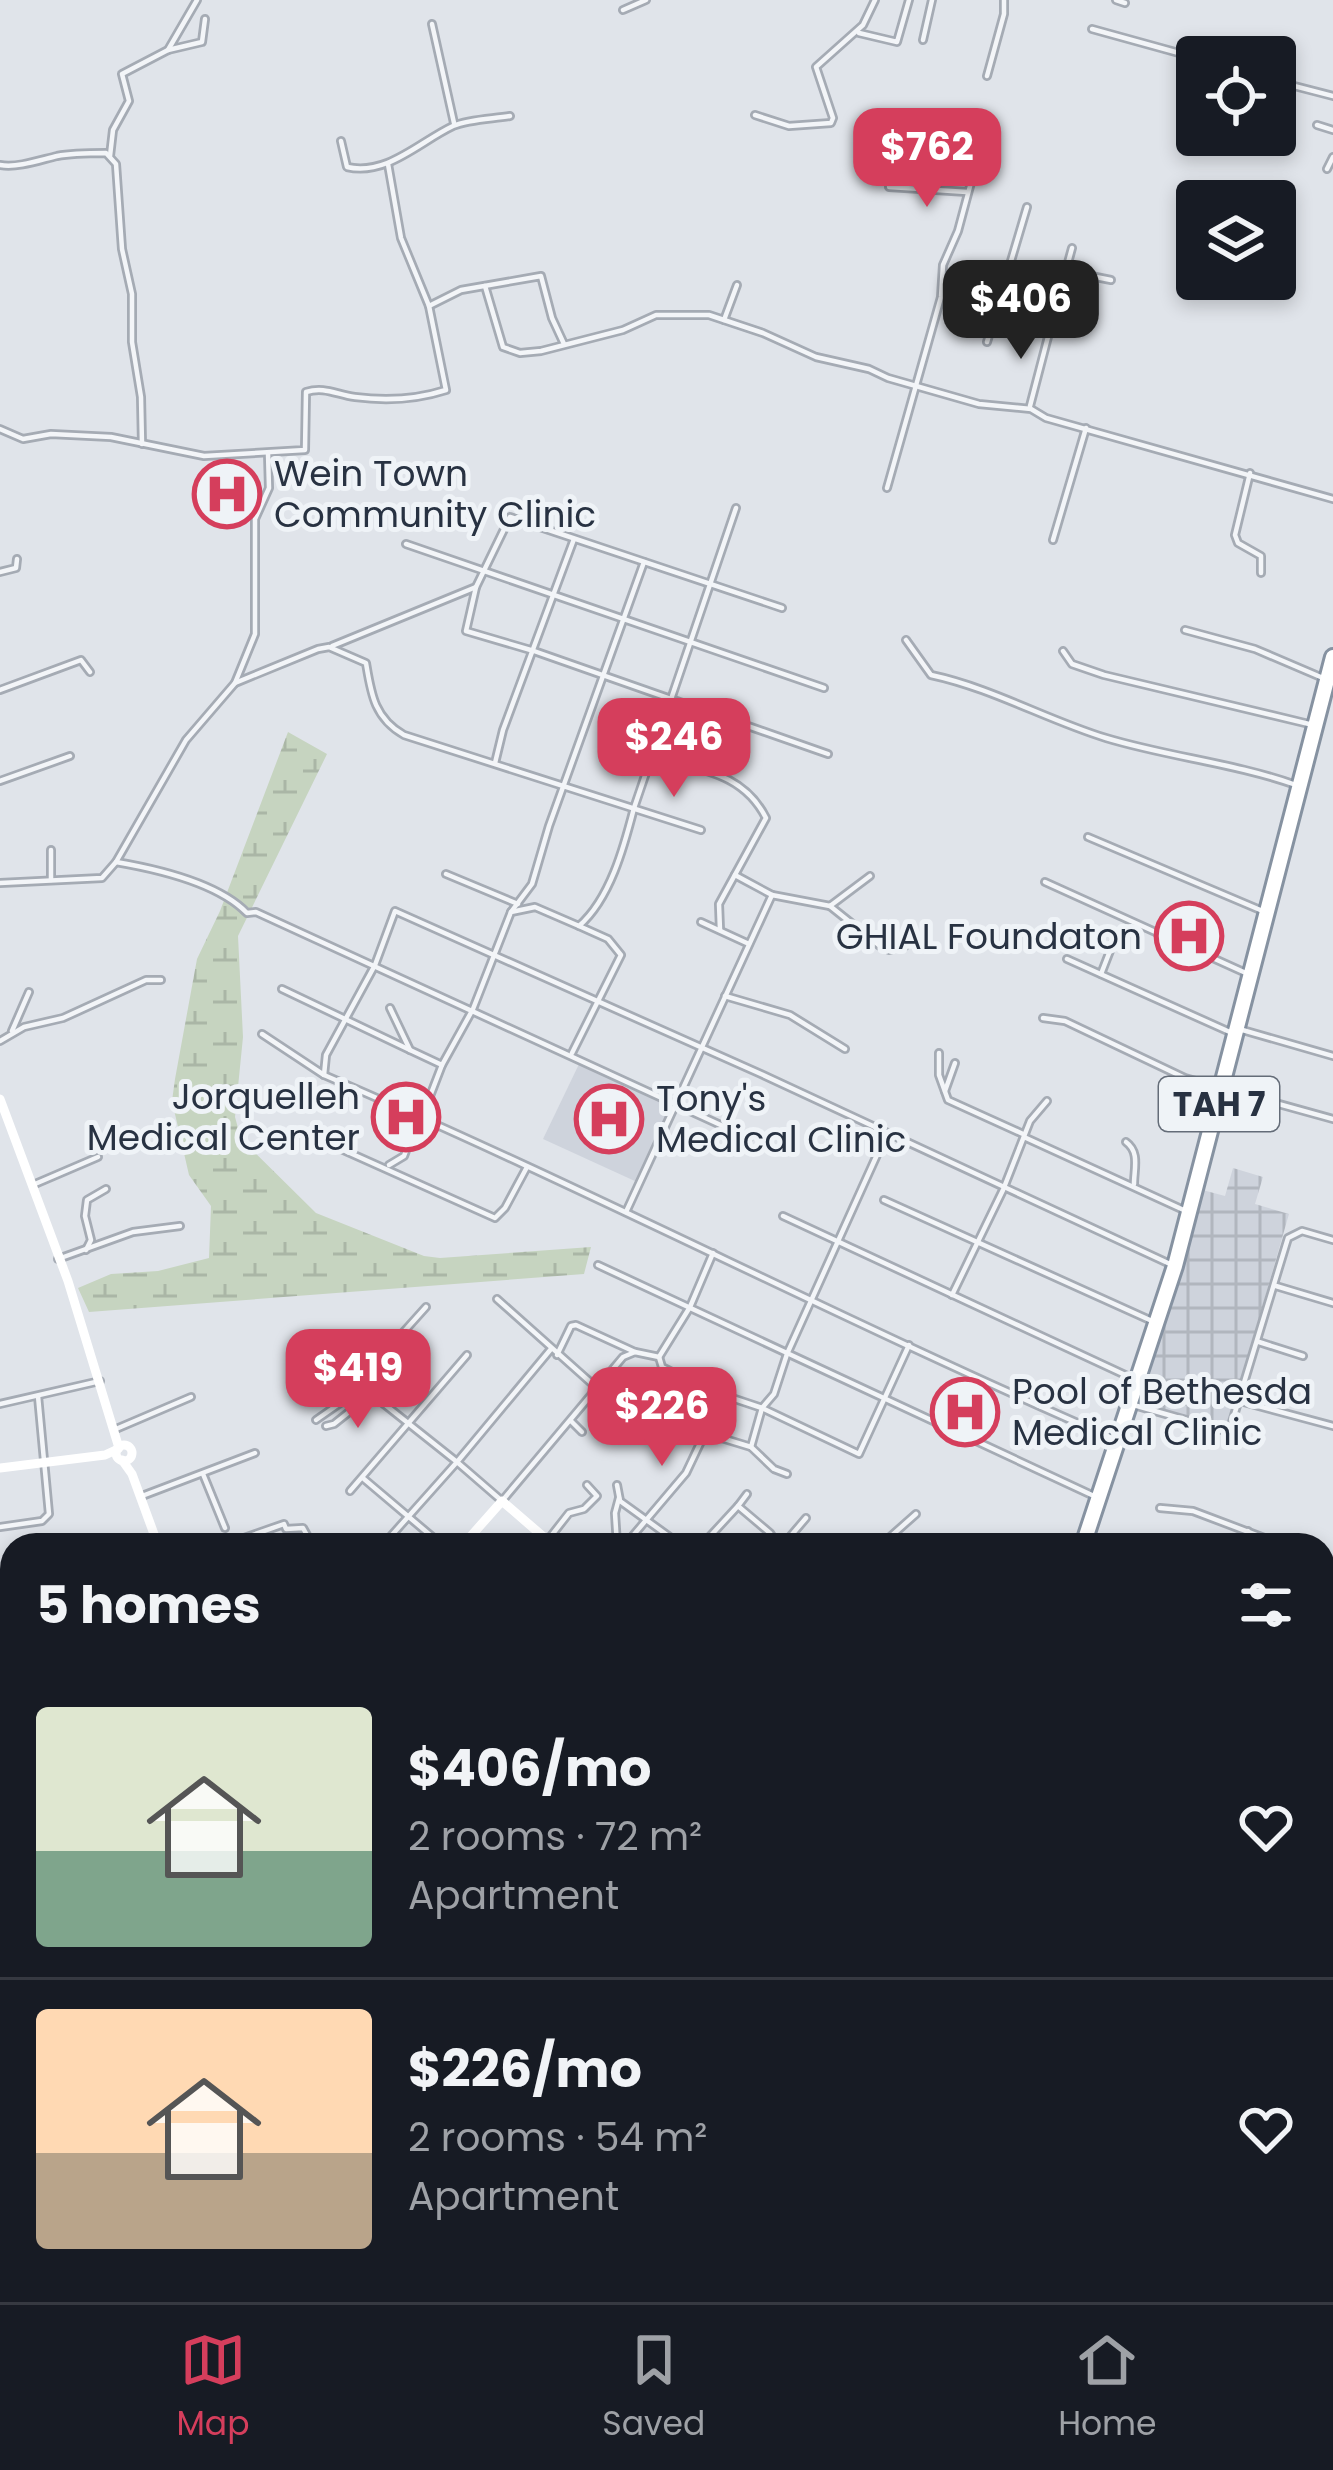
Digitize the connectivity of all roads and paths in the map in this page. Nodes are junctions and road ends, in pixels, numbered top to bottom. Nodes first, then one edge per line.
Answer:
1 (196, 0) edge
2 (646, 0) edge
3 (875, 0) edge
4 (909, 0) edge
5 (932, 0) edge
6 (1004, 0) edge
7 (1116, 0) edge
8 (1125, 3) edge
9 (623, 10) dead end
10 (205, 20) dead end
11 (432, 24) dead end
12 (1092, 29) dead end
13 (856, 32) junction
14 (923, 40) dead end
15 (168, 50) junction
16 (1176, 52) edge
17 (988, 76) dead end
18 (1296, 86) edge
19 (1333, 96) edge
20 (755, 115) dead end
21 (511, 116) dead end
22 (1316, 125) dead end
23 (454, 126) junction
24 (1333, 130) edge
25 (984, 134) dead end
26 (340, 141) dead end
27 (110, 155) junction
28 (1333, 157) edge
29 (388, 164) junction
30 (0, 165) edge
31 (1327, 170) dead end
32 (889, 187) dead end
33 (969, 192) junction
34 (1027, 207) dead end
35 (1072, 248) dead end
36 (1066, 271) junction
37 (1111, 280) dead end
38 (737, 285) dead end
39 (485, 286) junction
40 (430, 306) junction
41 (995, 316) junction
42 (724, 320) junction
43 (1048, 333) junction
44 (987, 342) dead end
45 (564, 344) junction
46 (915, 387) junction
47 (1031, 409) junction
48 (0, 428) edge
49 (1086, 428) junction
50 (142, 443) junction
51 (268, 451) junction
52 (1250, 473) junction
53 (887, 488) dead end
54 (1333, 499) edge
55 (736, 508) dead end
56 (574, 539) junction
57 (1053, 540) dead end
58 (406, 544) dead end
59 (16, 559) dead end
60 (644, 562) junction
61 (483, 571) junction
62 (0, 572) edge
63 (1262, 573) dead end
64 (710, 585) junction
65 (476, 587) junction
66 (553, 595) junction
67 (782, 608) dead end
68 (622, 619) junction
69 (1185, 630) dead end
70 (906, 640) dead end
71 (691, 644) junction
72 (329, 647) junction
73 (1063, 650) dead end
74 (534, 651) junction
75 (1333, 657) edge
76 (90, 672) dead end
77 (602, 674) junction
78 (1327, 682) junction
79 (235, 683) junction
80 (824, 688) dead end
81 (0, 690) edge
82 (672, 698) junction
83 (1322, 717) edge
84 (828, 754) dead end
85 (70, 756) dead end
86 (653, 756) junction
87 (495, 763) junction
88 (0, 782) edge
89 (564, 786) junction
90 (1298, 786) junction
91 (634, 808) junction
92 (701, 830) dead end
93 (1088, 837) dead end
94 (51, 850) dead end
95 (116, 862) junction
96 (446, 874) dead end
97 (735, 875) junction
98 (870, 876) dead end
99 (51, 880) junction
100 (1046, 882) dead end
101 (0, 883) edge
102 (772, 895) junction
103 (518, 904) junction
104 (830, 906) junction
105 (511, 912) junction
106 (1269, 913) junction
107 (701, 922) dead end
108 (579, 926) junction
109 (720, 930) junction
110 (1115, 938) dead end
111 (749, 944) junction
112 (905, 946) dead end
113 (492, 956) junction
114 (1067, 959) dead end
115 (375, 965) junction
116 (1101, 974) junction
117 (1253, 976) junction
118 (160, 980) dead end
119 (282, 989) dead end
120 (29, 992) dead end
121 (725, 996) junction
122 (599, 1003) junction
123 (390, 1008) dead end
124 (473, 1010) junction
125 (1043, 1018) dead end
126 (346, 1020) junction
127 (1238, 1032) junction
128 (11, 1033) junction
129 (262, 1034) dead end
130 (0, 1041) edge
131 (700, 1047) junction
132 (845, 1049) dead end
133 (410, 1050) junction
134 (939, 1053) dead end
135 (572, 1055) junction
136 (1333, 1057) edge
137 (956, 1063) dead end
138 (442, 1065) junction
139 (323, 1075) junction
140 (1224, 1089) junction
141 (945, 1090) junction
142 (0, 1099) edge
143 (1047, 1101) dead end
144 (676, 1102) junction
145 (420, 1116) junction
146 (3, 1118) edge
147 (1333, 1118) edge
148 (886, 1135) junction
149 (313, 1136) dead end
150 (1025, 1136) junction
151 (748, 1138) dead end
152 (1126, 1142) dead end
153 (404, 1156) junction
154 (98, 1157) dead end
155 (387, 1166) junction
156 (527, 1167) junction
157 (404, 1175) junction
158 (1134, 1184) junction
159 (30, 1186) junction
160 (106, 1189) dead end
161 (1003, 1190) junction
162 (884, 1200) dead end
163 (626, 1212) junction
164 (1190, 1213) junction
165 (783, 1216) dead end
166 (180, 1226) dead end
167 (1333, 1240) edge
168 (837, 1243) junction
169 (975, 1243) junction
170 (86, 1250) junction
171 (713, 1253) junction
172 (58, 1259) junction
173 (598, 1265) dead end
174 (1175, 1266) junction
175 (1276, 1286) junction
176 (952, 1295) junction
177 (812, 1298) junction
178 (497, 1299) dead end
179 (1333, 1303) edge
180 (426, 1306) dead end
181 (689, 1307) junction
182 (1154, 1322) junction
183 (1259, 1342) junction
184 (909, 1345) junction
185 (551, 1349) junction
186 (635, 1352) junction
187 (467, 1354) dead end
188 (787, 1354) junction
189 (557, 1355) junction
190 (1303, 1356) dead end
191 (659, 1358) junction
192 (340, 1369) dead end
193 (1136, 1380) junction
194 (100, 1381) junction
195 (362, 1385) junction
196 (598, 1389) junction
197 (373, 1393) junction
198 (38, 1396) junction
199 (191, 1397) dead end
200 (617, 1400) dead end
201 (884, 1400) junction
202 (1240, 1401) junction
203 (0, 1404) edge
204 (1130, 1404) junction
205 (762, 1408) junction
206 (316, 1420) dead end
207 (571, 1420) junction
208 (412, 1424) junction
209 (326, 1426) dead end
210 (1333, 1426) edge
211 (116, 1431) junction
212 (582, 1432) dead end
213 (1118, 1441) junction
214 (751, 1447) junction
215 (123, 1453) junction
216 (255, 1454) dead end
217 (457, 1462) junction
218 (43, 1463) junction
219 (0, 1468) edge
220 (203, 1474) junction
221 (787, 1474) dead end
222 (362, 1478) junction
223 (587, 1485) dead end
224 (617, 1485) dead end
225 (350, 1491) dead end
226 (747, 1493) dead end
227 (141, 1496) junction
228 (619, 1498) junction
229 (1099, 1498) junction
230 (502, 1501) junction
231 (738, 1506) junction
232 (1160, 1508) dead end
233 (916, 1514) dead end
234 (407, 1516) junction
235 (806, 1518) dead end
236 (644, 1520) junction
237 (0, 1527) edge
238 (224, 1528) dead end
239 (1247, 1531) joint
240 (154, 1533) edge
241 (260, 1533) edge
242 (306, 1533) edge
243 (393, 1533) edge
244 (428, 1533) edge
245 (474, 1533) edge
246 (537, 1533) edge
247 (555, 1533) edge
248 (619, 1533) edge
249 (632, 1533) edge
250 (663, 1533) edge
251 (713, 1533) edge
252 (770, 1533) edge
253 (792, 1533) edge
254 (895, 1533) edge
255 (1086, 1533) edge
256 (1252, 1533) edge

1 - 15 street
2 - 9 street
3 - 13 street
4 - 13 street
5 - 14 street
6 - 17 street
7 - 8 street
10 - 15 street
11 - 23 street
12 - 16 street
13 - 20 street
15 - 27 street
18 - 19 street
21 - 23 street
22 - 24 street
23 - 29 street
25 - 33 street
26 - 29 street
27 - 30 street
27 - 50 street
28 - 31 street
29 - 40 street
32 - 33 street
33 - 46 street
34 - 41 street
35 - 36 street
36 - 37 street
36 - 43 street
38 - 42 street
39 - 40 street
39 - 45 street
39 - 45 street
40 - 51 street
41 - 43 street
41 - 44 street
42 - 45 street
42 - 46 street
43 - 47 street
46 - 47 street
46 - 53 street
47 - 49 street
48 - 50 street
49 - 52 street
49 - 57 street
50 - 51 street
51 - 79 street
52 - 54 street
52 - 63 street
55 - 64 street
56 - 60 street
56 - 61 street
56 - 66 street
58 - 61 street
59 - 62 street
60 - 64 street
60 - 68 street
61 - 65 street
61 - 66 street
64 - 67 street
64 - 71 street
65 - 72 street
65 - 74 street
66 - 68 street
66 - 74 street
68 - 71 street
68 - 77 street
69 - 78 street
70 - 90 street
71 - 80 street
71 - 82 street
72 - 79 street
72 - 87 street
73 - 83 street
74 - 77 street
74 - 87 street
75 - 78 highway, TAH 7
76 - 81 street
77 - 82 street
77 - 89 street
78 - 83 highway, TAH 7
79 - 95 street
82 - 84 street
82 - 86 street
83 - 90 highway, TAH 7
85 - 88 street
86 - 91 street
86 - 97 street
87 - 89 street
89 - 91 street
89 - 103 street
90 - 106 highway, TAH 7
91 - 92 street
91 - 108 street
93 - 106 street
94 - 99 street
95 - 99 street
95 - 115 street
96 - 103 street
97 - 102 street
97 - 109 street
98 - 104 street
99 - 101 street
100 - 117 street
102 - 104 street
102 - 111 street
103 - 105 street
104 - 112 street
105 - 108 street
105 - 113 street
106 - 117 highway, TAH 7
107 - 109 street
108 - 122 street
109 - 111 street
110 - 116 street
111 - 121 street
113 - 115 street
113 - 122 street
113 - 124 street
114 - 116 street
115 - 124 street
115 - 126 street
116 - 127 street
117 - 127 highway, TAH 7
118 - 128 street
119 - 126 street
120 - 128 street
121 - 131 street
121 - 132 street
122 - 131 street
122 - 135 street
123 - 133 street
124 - 135 street
124 - 138 street
125 - 140 street
126 - 133 street
126 - 139 street
127 - 136 street
127 - 140 highway, TAH 7
128 - 130 street
129 - 139 street
131 - 144 street
131 - 148 street
133 - 138 street
134 - 141 street
135 - 144 street
137 - 141 street
138 - 145 street
139 - 145 street
140 - 147 street
140 - 164 highway, TAH 7
141 - 150 street
142 - 146 street
143 - 150 street
144 - 151 street
144 - 163 street
145 - 153 street
145 - 156 street
146 - 159 street
148 - 161 street
148 - 168 street
149 - 155 street
150 - 158 street
150 - 161 street
152 - 158 street
153 - 155 street
153 - 157 street
154 - 159 street
155 - 157 street
156 - 157 street
156 - 163 street
158 - 164 street
159 - 172 street
160 - 170 street
161 - 169 street
161 - 174 street
162 - 169 street
163 - 171 street
164 - 174 highway, TAH 7
165 - 168 street
166 - 170 street
167 - 175 street
168 - 176 street
168 - 177 street
169 - 176 street
169 - 182 street
170 - 172 street
171 - 177 street
171 - 181 street
172 - 194 street
173 - 181 street
174 - 182 highway, TAH 7
175 - 179 street
175 - 183 street
176 - 193 street
177 - 184 street
177 - 188 street
178 - 185 street
180 - 195 street
181 - 188 street
181 - 191 street
182 - 193 highway, TAH 7
183 - 190 street
183 - 202 street
184 - 201 street
184 - 213 street
185 - 189 street
185 - 217 street
186 - 189 street
186 - 191 street
186 - 196 street
187 - 208 street
188 - 201 street
188 - 205 street
189 - 196 street
191 - 205 street
192 - 195 street
193 - 204 highway, TAH 7
194 - 198 street
194 - 211 street
195 - 197 street
195 - 206 street
196 - 200 street
196 - 207 street
197 - 208 street
197 - 209 street
198 - 203 street
198 - 218 street
199 - 211 street
201 - 205 street
201 - 229 street
202 - 204 street
202 - 210 street
204 - 213 highway, TAH 7
205 - 214 street
207 - 212 street
207 - 230 street
208 - 217 street
208 - 222 street
211 - 215 street
213 - 229 highway, TAH 7
214 - 221 street
214 - 236 street
215 - 218 street
215 - 227 street
216 - 220 street
217 - 230 street
217 - 234 street
218 - 219 street
218 - 237 street
220 - 227 street
220 - 238 street
222 - 225 street
222 - 234 street
223 - 247 street
224 - 228 street
226 - 231 street
227 - 240 street
228 - 236 street
228 - 248 street
229 - 255 highway, TAH 7
230 - 245 street
230 - 246 street
231 - 251 street
231 - 252 street
232 - 239 street
233 - 254 street
234 - 243 street
234 - 244 street
235 - 253 street
236 - 249 street
236 - 250 street
239 - 256 street
241 - 242 street

